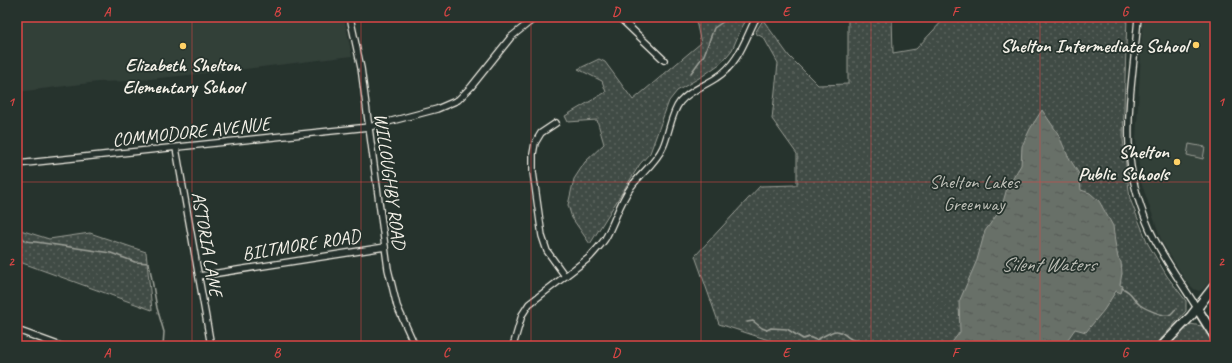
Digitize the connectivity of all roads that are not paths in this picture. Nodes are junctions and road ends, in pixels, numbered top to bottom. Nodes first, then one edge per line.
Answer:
1 (350, 17) edge
2 (536, 17) edge
3 (619, 17) edge
4 (757, 17) edge
5 (1138, 17) edge
6 (664, 60) dead end
7 (556, 123) dead end
8 (369, 127) junction
9 (176, 148) junction
10 (17, 164) edge
11 (385, 247) junction
12 (199, 276) junction
13 (565, 276) junction
14 (1215, 285) edge
15 (1197, 308) junction
16 (17, 330) edge
17 (1215, 337) edge
18 (61, 346) edge
19 (211, 346) edge
20 (415, 346) edge
21 (514, 346) edge
22 (1162, 346) edge

1 - 8 street, WILLOUGHBY ROAD
2 - 8 street, COMMODORE AVENUE
3 - 6 street
4 - 13 street
5 - 15 street
7 - 13 street
8 - 9 street, COMMODORE AVENUE
8 - 11 street, WILLOUGHBY ROAD
9 - 10 street, COMMODORE AVENUE
9 - 12 street, ASTORIA LANE
11 - 12 street, BILTMORE ROAD
11 - 20 street, WILLOUGHBY ROAD
12 - 19 street, ASTORIA LANE
13 - 21 street
14 - 15 main road
15 - 17 main road
15 - 22 main road
16 - 18 street

